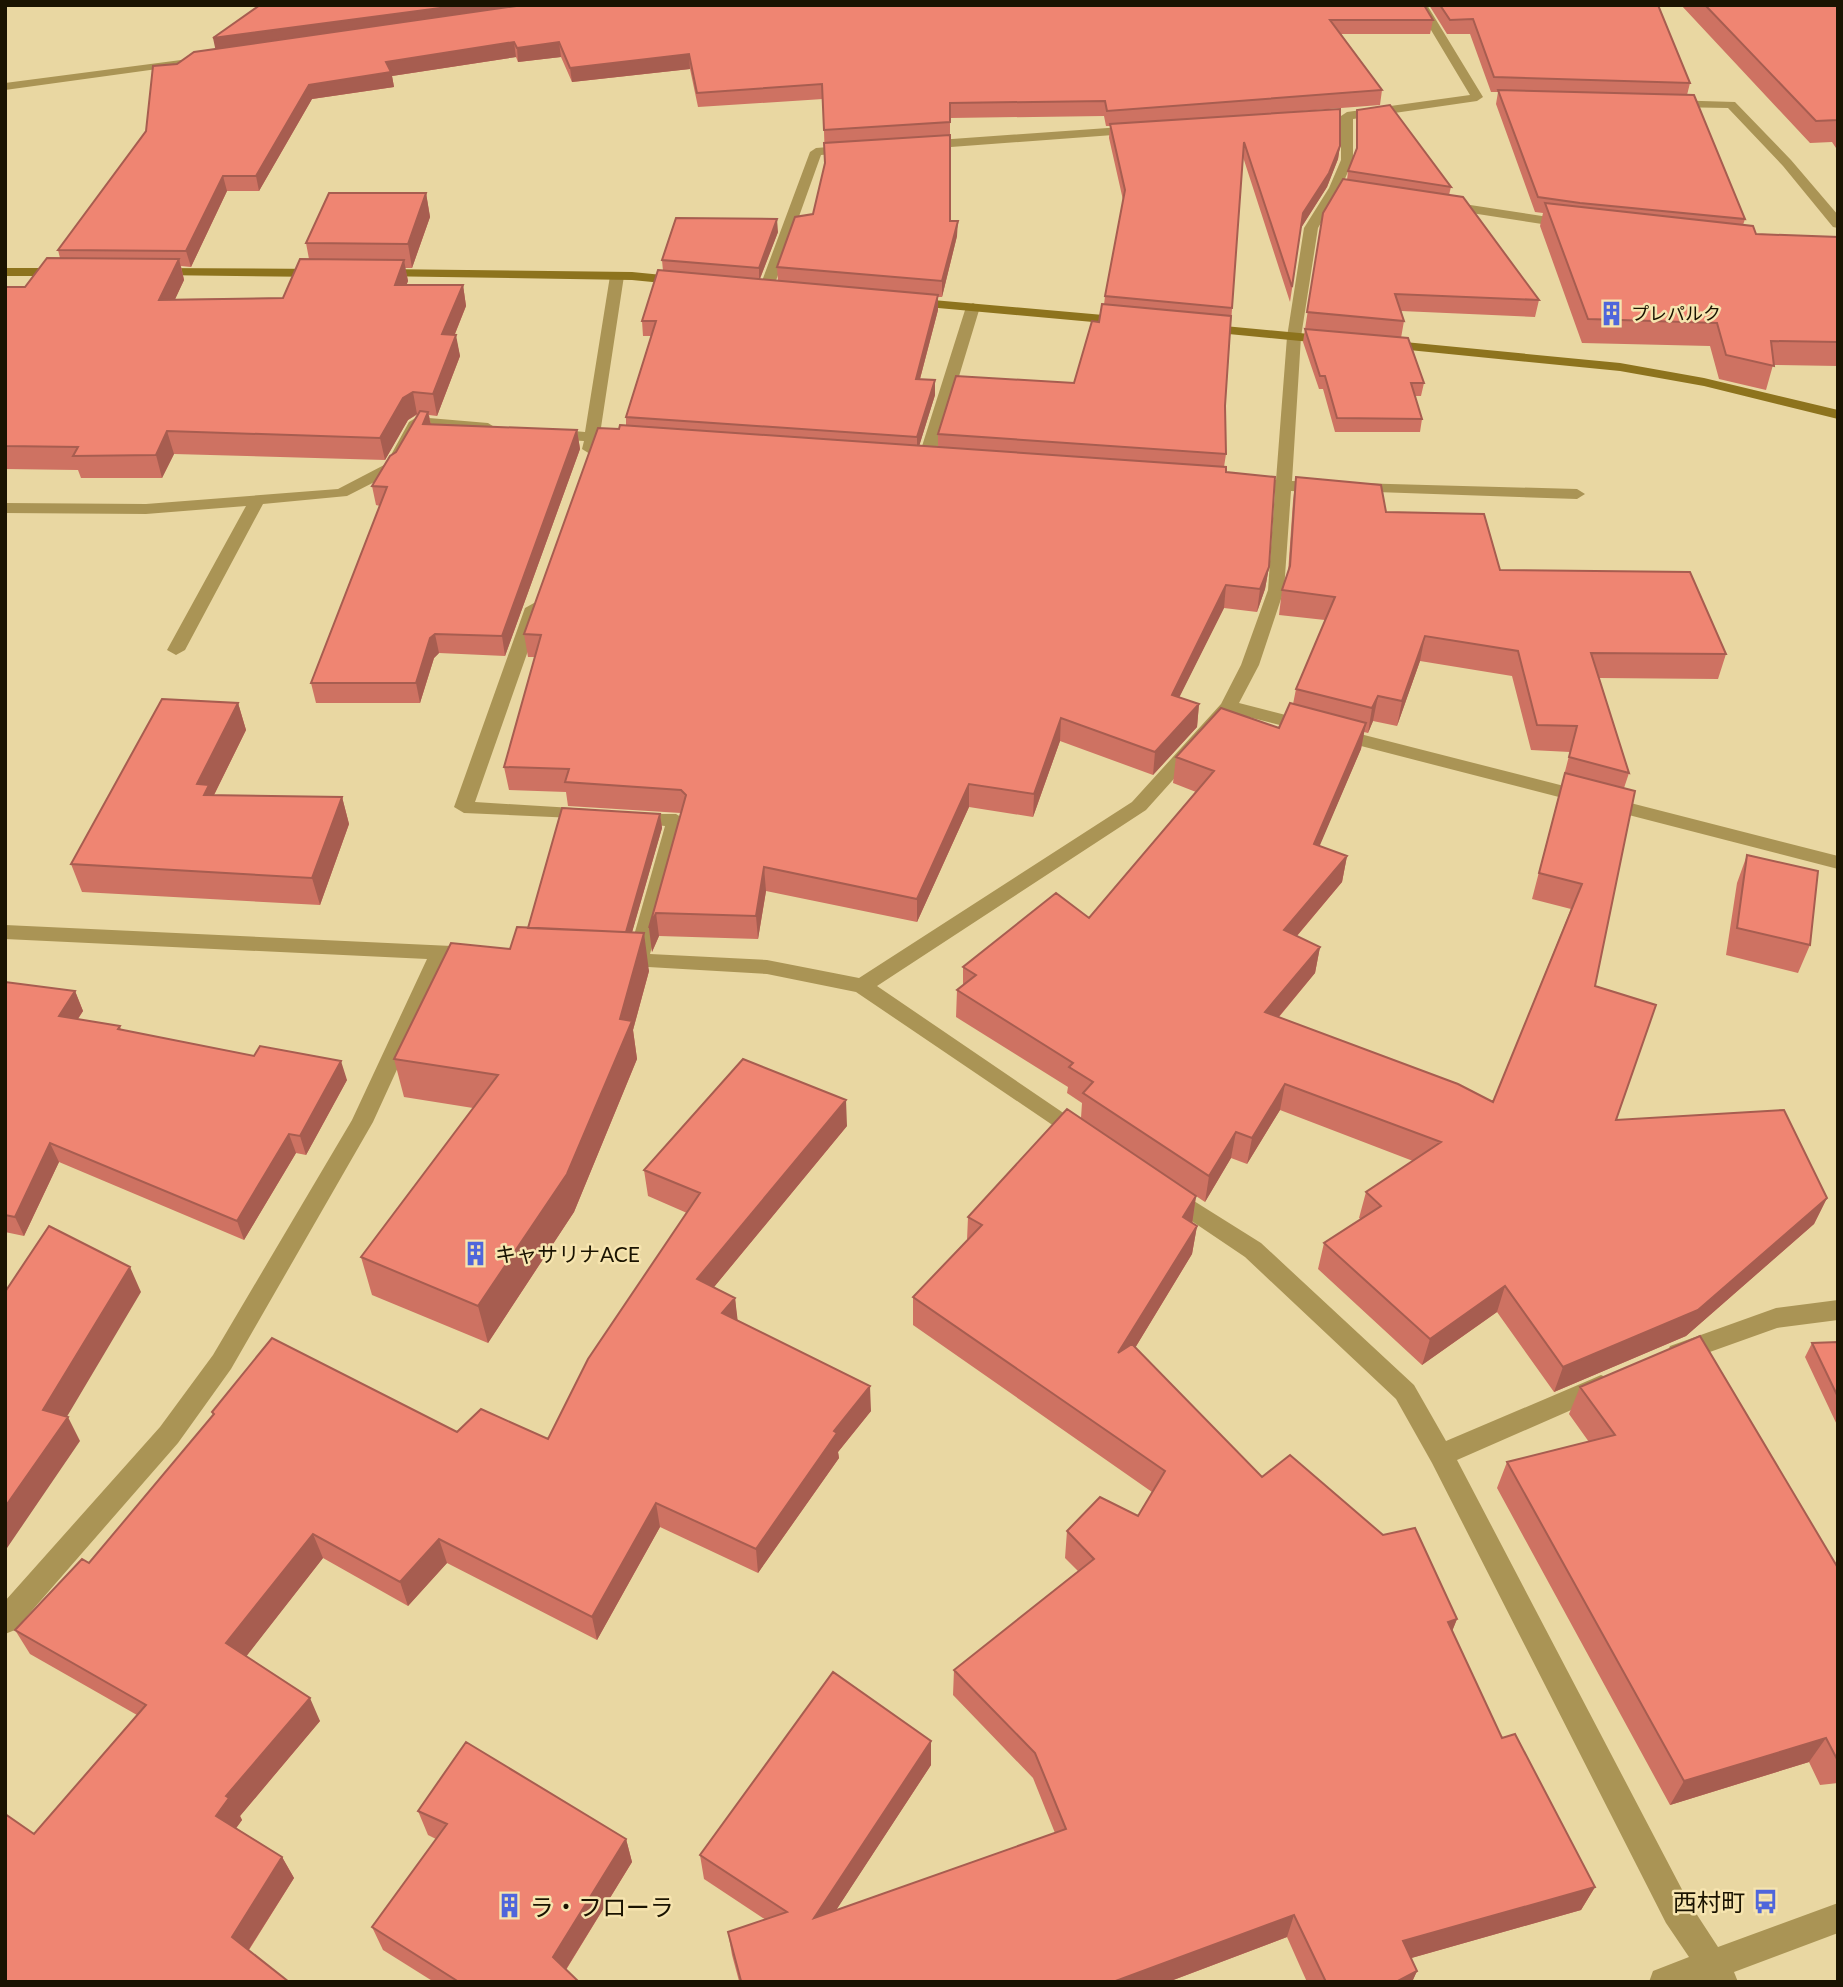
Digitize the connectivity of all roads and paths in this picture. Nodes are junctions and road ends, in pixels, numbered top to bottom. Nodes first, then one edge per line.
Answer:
1 (1421, 5) edge
2 (223, 58) edge
3 (5, 87) edge
4 (1664, 103) edge
5 (1157, 129) edge
6 (911, 145) edge
7 (870, 148) edge
8 (1429, 202) edge
9 (1838, 224) edge
10 (1576, 225) edge
11 (145, 271) edge
12 (5, 272) edge
13 (75, 272) edge
14 (338, 273) edge
15 (366, 273) edge
16 (617, 276) junction
17 (699, 282) edge
18 (767, 289) edge
19 (890, 300) edge
20 (973, 307) junction
21 (1140, 323) edge
22 (1182, 326) edge
23 (1294, 337) junction
24 (1838, 415) edge
25 (499, 429) edge
26 (540, 433) edge
27 (594, 438) junction
28 (635, 441) edge
29 (925, 462) edge
30 (585, 465) edge
31 (1227, 483) edge
32 (1283, 486) junction
33 (1577, 494) dead end
34 (257, 500) junction
35 (5, 508) edge
36 (538, 596) edge
37 (176, 650) dead end
38 (1229, 706) junction
39 (1838, 863) edge
40 (5, 932) edge
41 (440, 953) junction
42 (492, 955) edge
43 (598, 959) edge
44 (637, 961) junction
45 (862, 986) junction
46 (1104, 1151) edge
47 (1150, 1181) edge
48 (1838, 1310) edge
49 (1660, 1361) edge
50 (1621, 1378) edge
51 (1441, 1455) junction
52 (5, 1621) edge
53 (1838, 1918) edge
54 (1718, 1972) edge
55 (1664, 1982) edge

1 - 23 street
2 - 3 street
4 - 9 street
5 - 6 street
7 - 18 street
8 - 10 street
11 - 14 street
12 - 13 street
15 - 16 street
16 - 17 street
16 - 27 street
19 - 20 street
20 - 21 street
20 - 29 street
22 - 23 street
23 - 24 street
23 - 32 street
25 - 34 street
26 - 27 street
27 - 28 street
27 - 30 street
31 - 32 street
32 - 33 street
32 - 38 street
34 - 35 street
34 - 37 street
36 - 44 street
38 - 39 street
38 - 45 street
40 - 41 street
41 - 42 street
41 - 52 street
43 - 44 street
44 - 45 street
45 - 46 street
47 - 51 street
48 - 49 street
50 - 51 street
51 - 54 street
53 - 54 street
54 - 55 street

